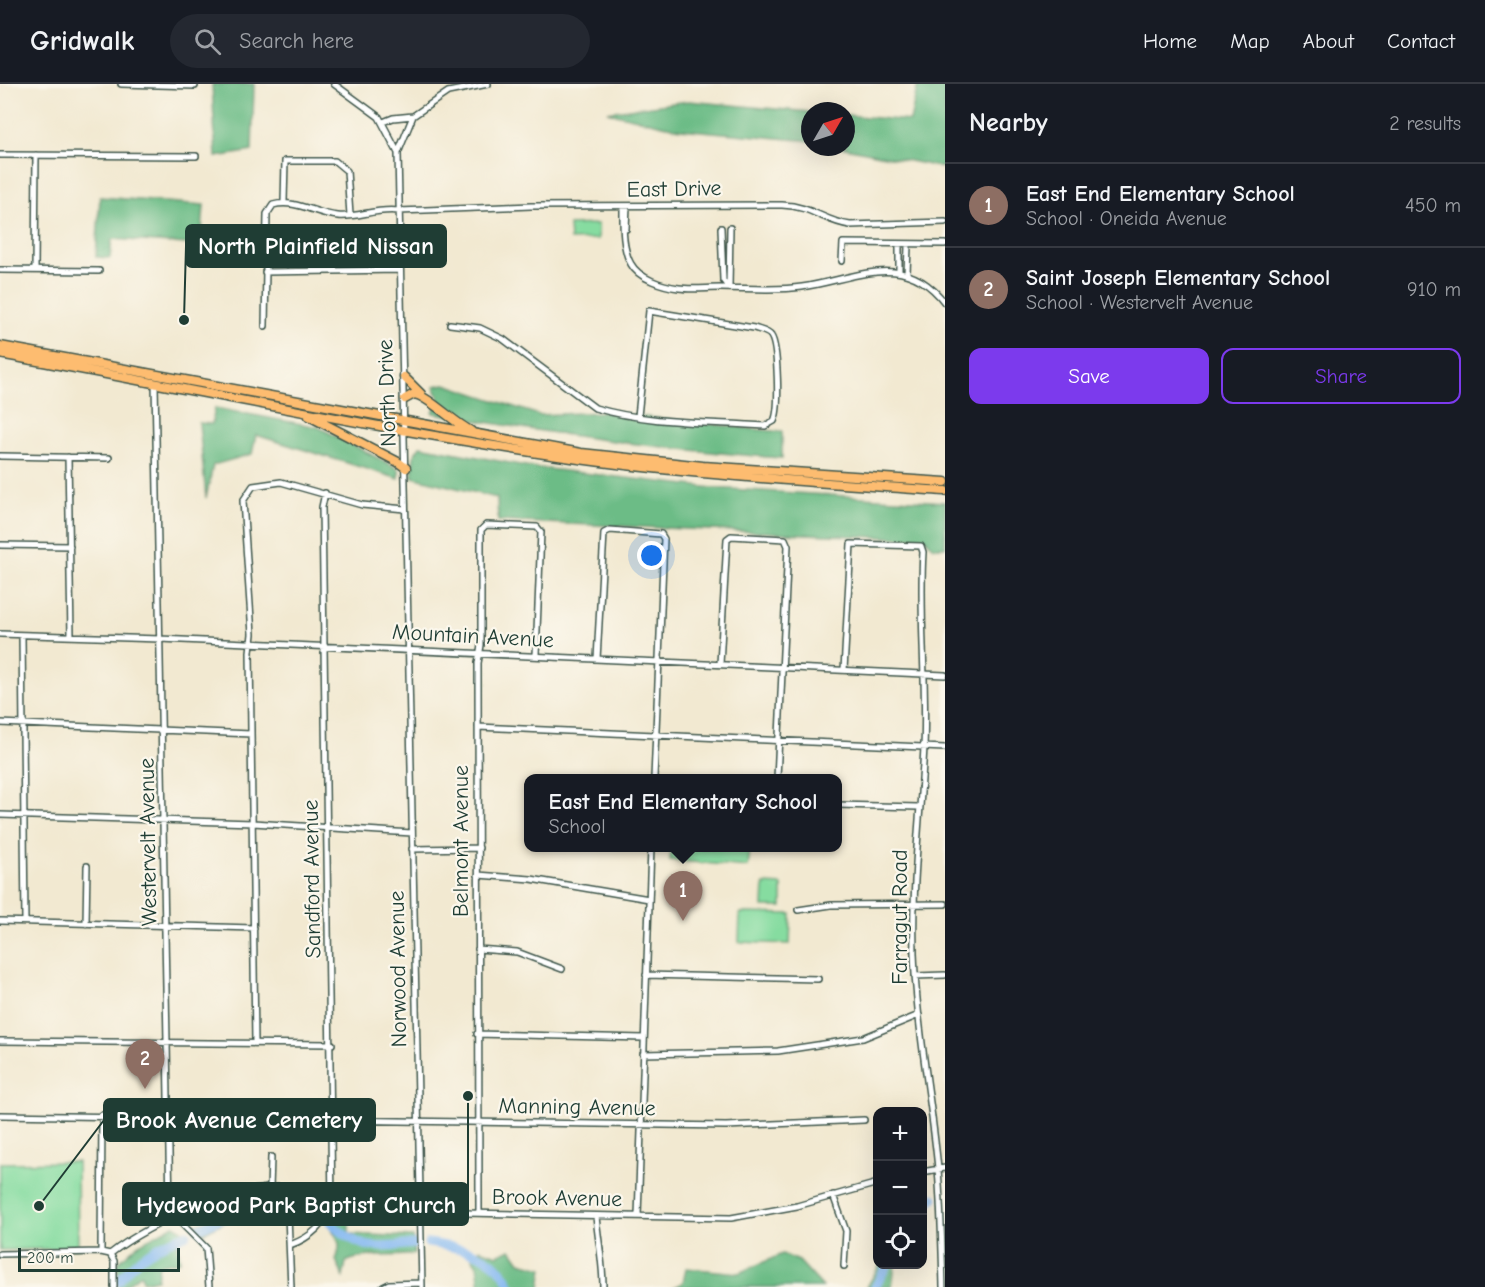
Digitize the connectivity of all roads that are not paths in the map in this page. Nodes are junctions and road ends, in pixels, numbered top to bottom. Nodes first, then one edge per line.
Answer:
1 (121, 84) edge
2 (334, 84) edge
3 (488, 84) edge
4 (195, 86) dead end
5 (413, 116) junction
6 (383, 122) junction
7 (398, 153) junction
8 (0, 155) edge
9 (36, 155) junction
10 (196, 156) dead end
11 (284, 202) junction
12 (625, 206) junction
13 (399, 211) junction
14 (350, 215) junction
15 (945, 222) edge
16 (721, 228) dead end
17 (730, 228) dead end
18 (945, 244) edge
19 (899, 245) junction
20 (908, 246) junction
21 (842, 261) dead end
22 (0, 270) edge
23 (35, 270) junction
24 (400, 270) junction
25 (99, 271) dead end
26 (265, 272) junction
27 (899, 272) junction
28 (907, 274) junction
29 (729, 288) junction
30 (945, 303) edge
31 (450, 324) dead end
32 (265, 326) dead end
33 (0, 346) edge
34 (0, 354) edge
35 (404, 377) junction
36 (155, 383) junction
37 (423, 396) junction
38 (405, 399) junction
39 (300, 412) junction
40 (638, 416) junction
41 (405, 427) junction
42 (485, 437) junction
43 (0, 456) edge
44 (68, 457) junction
45 (109, 458) dead end
46 (406, 468) junction
47 (945, 482) edge
48 (945, 491) edge
49 (325, 493) junction
50 (405, 509) junction
51 (0, 545) edge
52 (70, 546) junction
53 (0, 634) edge
54 (22, 635) junction
55 (71, 635) junction
56 (160, 639) junction
57 (251, 643) junction
58 (325, 646) junction
59 (408, 650) junction
60 (479, 653) junction
61 (536, 656) junction
62 (597, 659) junction
63 (659, 661) junction
64 (720, 664) junction
65 (782, 667) junction
66 (844, 670) junction
67 (924, 674) junction
68 (945, 675) edge
69 (0, 723) edge
70 (23, 723) junction
71 (478, 727) junction
72 (162, 729) junction
73 (251, 734) junction
74 (656, 735) junction
75 (778, 741) junction
76 (924, 747) junction
77 (945, 748) edge
78 (654, 774) edge
79 (777, 774) edge
80 (842, 805) edge
81 (918, 807) junction
82 (0, 815) edge
83 (23, 815) junction
84 (165, 819) junction
85 (253, 823) junction
86 (328, 828) junction
87 (412, 833) junction
88 (479, 848) junction
89 (412, 849) junction
90 (651, 852) edge
91 (87, 866) dead end
92 (478, 875) junction
93 (649, 899) junction
94 (913, 903) junction
95 (945, 904) edge
96 (798, 910) dead end
97 (0, 921) edge
98 (25, 921) junction
99 (86, 924) junction
100 (166, 926) junction
101 (254, 928) junction
102 (478, 949) junction
103 (562, 969) dead end
104 (646, 975) junction
105 (945, 975) edge
106 (915, 976) junction
107 (818, 979) dead end
108 (919, 1015) junction
109 (477, 1034) junction
110 (643, 1038) junction
111 (0, 1041) edge
112 (167, 1042) junction
113 (255, 1043) junction
114 (332, 1044) junction
115 (643, 1054) junction
116 (0, 1115) edge
117 (102, 1115) junction
118 (168, 1118) junction
119 (333, 1120) junction
120 (864, 1120) dead end
121 (418, 1121) junction
122 (478, 1122) junction
123 (641, 1124) junction
124 (271, 1157) dead end
125 (945, 1168) edge
126 (938, 1169) junction
127 (927, 1171) edge
128 (873, 1184) edge
129 (270, 1189) junction
130 (833, 1195) junction
131 (332, 1203) junction
132 (420, 1212) junction
133 (479, 1213) junction
134 (174, 1216) junction
135 (288, 1216) dead end
136 (596, 1216) junction
137 (638, 1216) junction
138 (290, 1245) junction
139 (101, 1252) junction
140 (0, 1254) edge
141 (110, 1254) junction
142 (844, 1266) dead end
143 (422, 1285) edge
144 (114, 1287) edge
145 (209, 1287) edge
146 (291, 1287) edge
147 (383, 1287) edge
148 (603, 1287) edge
149 (943, 1287) edge

1 - 4 street
2 - 6 street, North Drive
3 - 5 street
5 - 6 street
5 - 7 street
6 - 7 street, North Drive
7 - 13 street, North Drive
8 - 9 street
9 - 10 street
9 - 23 street
11 - 14 street, East Drive
11 - 14 street
11 - 26 street
12 - 13 street, East Drive
12 - 15 street, East Drive
12 - 29 street
13 - 14 street, East Drive
13 - 24 street, North Drive
16 - 29 street
17 - 29 street
18 - 20 street
19 - 20 street
19 - 21 street
19 - 27 street
20 - 28 street
22 - 23 street
23 - 25 street
24 - 26 street
24 - 35 street, North Drive
26 - 32 street
27 - 28 street
27 - 29 street
28 - 30 street
31 - 40 street
33 - 41 highway
34 - 36 highway
35 - 37 highway
35 - 38 street, North Drive
36 - 39 highway
36 - 56 street, Westervelt Avenue
37 - 38 highway
37 - 42 highway
38 - 41 street, North Drive
39 - 41 highway
39 - 46 highway
40 - 40 street
41 - 42 highway
41 - 46 street, North Drive
41 - 48 highway
42 - 47 highway
43 - 44 street
44 - 45 street
44 - 52 street
46 - 50 street, North Drive
49 - 50 street
49 - 57 street
49 - 58 street, Sandford Avenue
50 - 59 street, North Drive
51 - 52 street
52 - 55 street
53 - 54 street, Mountain Avenue
54 - 55 street, Mountain Avenue
54 - 70 street
55 - 56 street, Mountain Avenue
56 - 57 street, Mountain Avenue
56 - 72 street, Westervelt Avenue
57 - 58 street, Mountain Avenue
57 - 73 street
58 - 59 street, Mountain Avenue
58 - 86 street, Sandford Avenue
59 - 60 street, Mountain Avenue
59 - 87 street, Norwood Avenue
60 - 61 street, Mountain Avenue
60 - 61 street, Belmont Avenue
60 - 71 street, Belmont Avenue
61 - 62 street, Mountain Avenue
62 - 63 street, Mountain Avenue
62 - 63 street
63 - 64 street, Mountain Avenue
63 - 74 street
64 - 65 street, Mountain Avenue
64 - 65 street
65 - 66 street, Mountain Avenue
65 - 75 street
66 - 67 street, Mountain Avenue
66 - 67 street, Farragut Road
67 - 68 street, Mountain Avenue
67 - 76 street, Farragut Road
69 - 70 street
70 - 72 street
70 - 83 street
71 - 74 street
71 - 88 street, Belmont Avenue
72 - 73 street
72 - 84 street, Westervelt Avenue
73 - 85 street
74 - 75 street
74 - 78 street
75 - 76 street
75 - 79 street
76 - 77 street
76 - 81 street, Farragut Road
80 - 81 street
81 - 94 street, Farragut Road
82 - 83 street
83 - 84 street
83 - 98 street
84 - 85 street
84 - 100 street, Westervelt Avenue
85 - 86 street
85 - 101 street
86 - 87 street
86 - 114 street, Sandford Avenue
87 - 89 street, Norwood Avenue
88 - 89 street
88 - 92 street, Belmont Avenue
89 - 121 street, Norwood Avenue
90 - 93 street
91 - 99 street
92 - 93 street
92 - 102 street, Belmont Avenue
93 - 104 street
94 - 95 street
94 - 96 street
94 - 106 street, Farragut Road
97 - 98 street
98 - 99 street
99 - 100 street
100 - 101 street
100 - 112 street, Westervelt Avenue
101 - 113 street
102 - 103 street
102 - 109 street, Belmont Avenue
104 - 107 street
104 - 110 street
105 - 106 street
106 - 108 street, Farragut Road
108 - 115 street
108 - 126 street, Farragut Road
109 - 110 street
109 - 122 street, Belmont Avenue
110 - 115 street
111 - 112 street
112 - 113 street
112 - 118 street, Westervelt Avenue
113 - 114 street
114 - 119 street, Sandford Avenue
115 - 123 street
116 - 117 street, Manning Avenue
117 - 118 street, Manning Avenue
117 - 139 street
118 - 119 street, Manning Avenue
118 - 134 street, Westervelt Avenue
119 - 121 street, Manning Avenue
119 - 131 street, Sandford Avenue
120 - 123 street, Manning Avenue
121 - 122 street, Manning Avenue
121 - 132 street, Norwood Avenue
122 - 123 street, Manning Avenue
122 - 133 street, Belmont Avenue
123 - 137 street
124 - 129 street
125 - 126 street
126 - 127 street
126 - 149 street, Farragut Road
128 - 130 street, Brook Avenue
129 - 131 street, Brook Avenue
129 - 134 street, Brook Avenue
130 - 137 street, Brook Avenue
130 - 142 street
131 - 132 street, Brook Avenue
131 - 138 street, Sandford Avenue
132 - 133 street, Brook Avenue
132 - 143 street, Norwood Avenue
133 - 136 street, Brook Avenue
134 - 141 street, Brook Avenue
134 - 145 street
135 - 138 street
136 - 137 street, Brook Avenue
136 - 148 street
138 - 146 street
139 - 140 street
139 - 141 street
141 - 144 street
143 - 147 street

